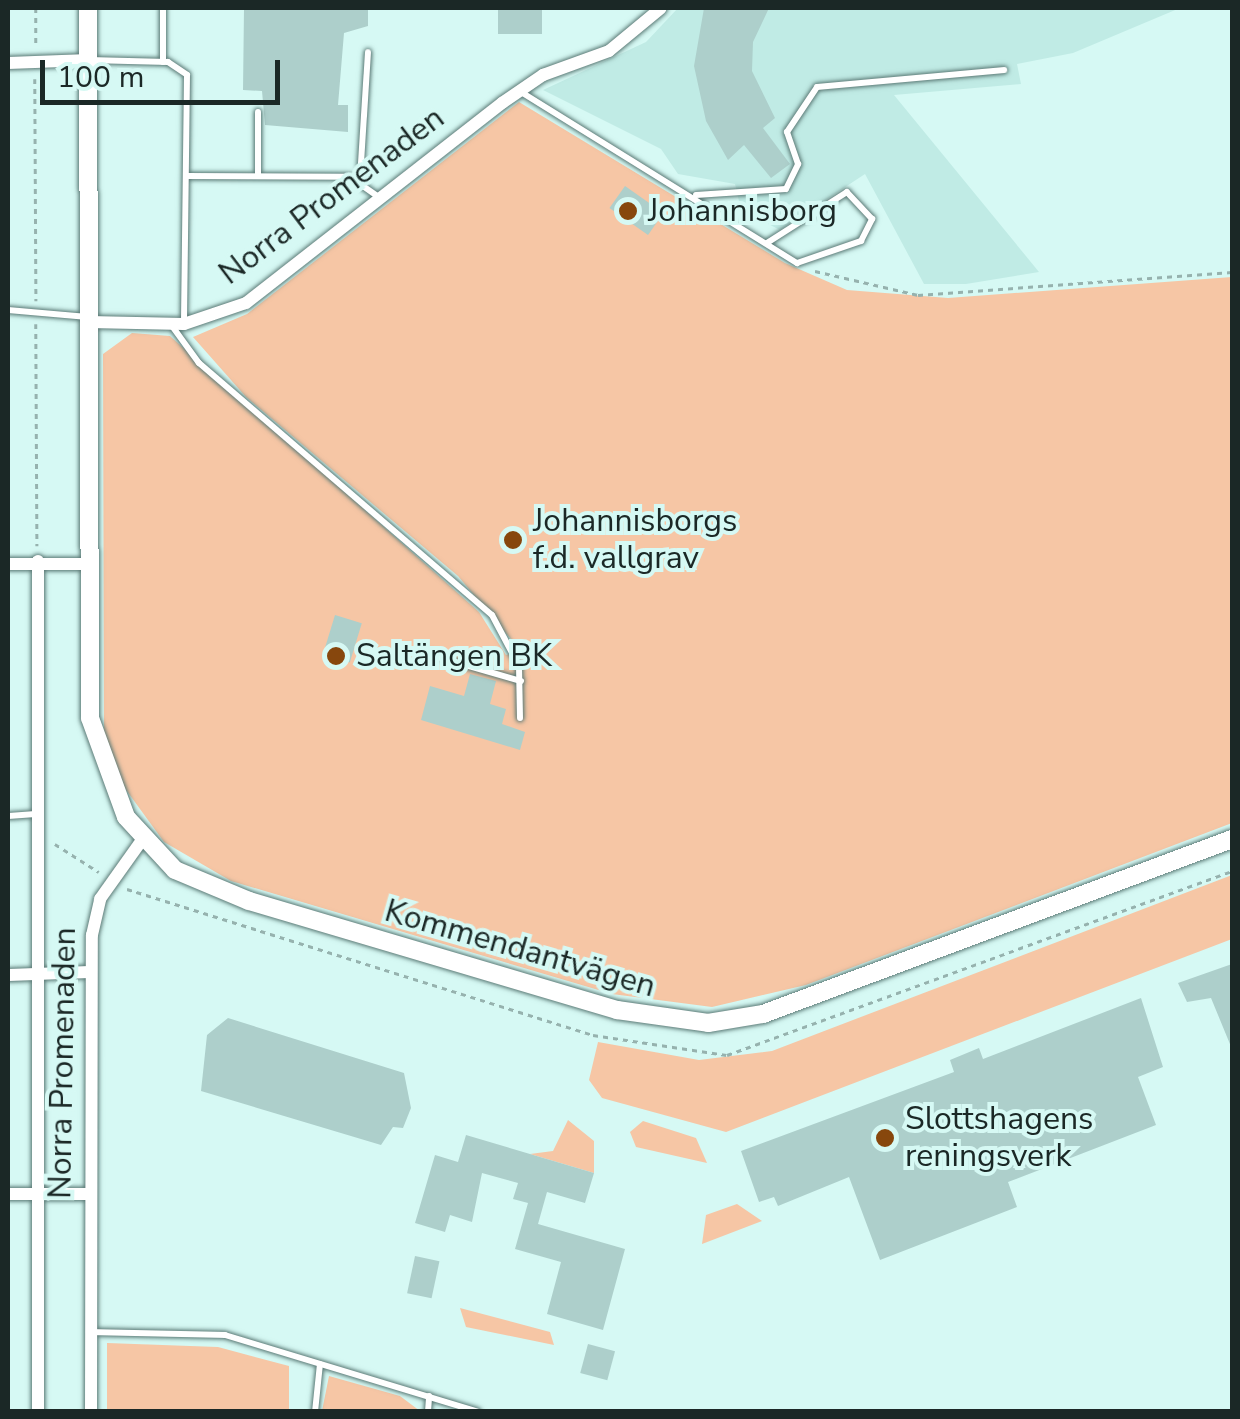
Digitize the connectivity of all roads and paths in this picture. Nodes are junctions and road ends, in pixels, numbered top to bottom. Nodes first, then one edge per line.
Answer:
1 (36, 8) edge
2 (88, 8) edge
3 (163, 8) edge
4 (660, 8) edge
5 (368, 52) dead end
6 (89, 60) junction
7 (36, 62) junction
8 (163, 62) junction
9 (8, 63) edge
10 (1004, 70) dead end
11 (519, 91) junction
12 (258, 112) dead end
13 (186, 176) junction
14 (258, 176) junction
15 (360, 179) junction
16 (695, 196) junction
17 (380, 198) junction
18 (768, 243) junction
19 (807, 266) junction
20 (1232, 272) edge
21 (8, 310) edge
22 (36, 312) junction
23 (89, 320) junction
24 (178, 325) junction
25 (38, 562) junction
26 (8, 564) edge
27 (88, 564) junction
28 (424, 653) dead end
29 (521, 682) junction
30 (520, 718) dead end
31 (8, 816) edge
32 (37, 820) junction
33 (1232, 839) edge
34 (142, 840) junction
35 (1232, 871) edge
36 (112, 880) junction
37 (90, 972) junction
38 (36, 974) junction
39 (8, 975) edge
40 (8, 1194) edge
41 (38, 1194) junction
42 (90, 1194) junction
43 (91, 1332) junction
44 (320, 1364) junction
45 (430, 1396) junction
46 (38, 1412) edge
47 (91, 1412) edge
48 (315, 1412) edge
49 (428, 1412) edge
50 (478, 1412) edge

1 - 7 path
2 - 6 street
3 - 8 lane
4 - 11 street, Norra Promenaden
5 - 15 lane
6 - 7 street
6 - 8 lane
6 - 23 street
7 - 9 street
7 - 22 path
8 - 13 lane
10 - 16 lane
11 - 16 lane
11 - 17 street, Norra Promenaden
12 - 14 lane
13 - 14 lane
13 - 24 lane
14 - 15 lane
15 - 17 lane
16 - 18 lane
17 - 24 street, Norra Promenaden
18 - 19 lane
18 - 19 lane
19 - 20 path
21 - 22 lane
22 - 23 lane
22 - 25 path
23 - 24 street, Norra Promenaden
23 - 27 street
24 - 29 lane
25 - 26 street
25 - 27 street
25 - 32 street
27 - 34 street
28 - 29 lane
29 - 30 lane
31 - 32 lane
32 - 36 path
32 - 38 street
33 - 34 street, Kommendantvägen
34 - 36 street, Norra Promenaden
35 - 36 path
36 - 37 street, Norra Promenaden
37 - 38 street
37 - 42 street, Norra Promenaden
38 - 39 street
38 - 41 street
40 - 41 street
41 - 42 street
41 - 46 street
42 - 43 street, Norra Promenaden
43 - 44 lane
43 - 47 street, Norra Promenaden
44 - 45 lane
44 - 48 lane
45 - 49 lane
45 - 50 lane

